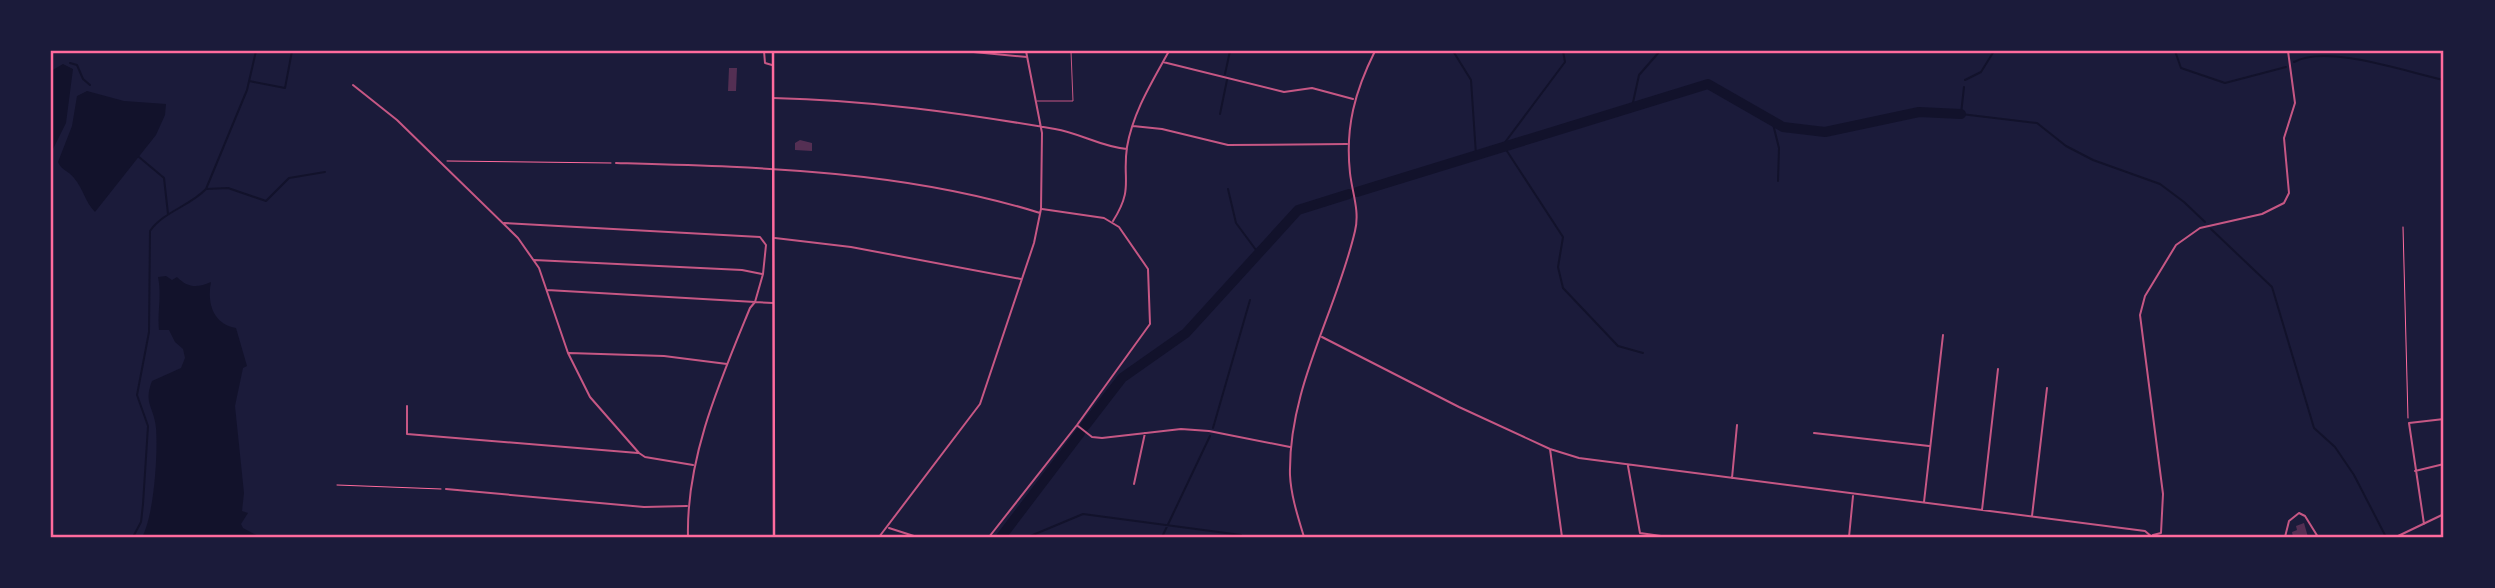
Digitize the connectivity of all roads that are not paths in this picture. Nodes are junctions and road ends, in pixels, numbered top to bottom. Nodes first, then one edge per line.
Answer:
1 (764, 51) edge
2 (773, 51) edge
3 (963, 51) edge
4 (1026, 51) edge
5 (1071, 51) edge
6 (1169, 51) edge
7 (1375, 51) edge
8 (2288, 51) edge
9 (1027, 57) junction
10 (1163, 62) junction
11 (773, 65) junction
12 (353, 85) dead end
13 (773, 98) junction
14 (1354, 99) junction
15 (1035, 101) junction
16 (1133, 126) junction
17 (1041, 128) junction
18 (1348, 144) junction
19 (1127, 149) junction
20 (616, 163) road end
21 (773, 170) junction
22 (1041, 211) junction
23 (1113, 221) junction
24 (504, 223) junction
25 (774, 238) junction
26 (533, 260) junction
27 (763, 274) junction
28 (1023, 279) junction
29 (547, 290) junction
30 (755, 302) junction
31 (774, 303) junction
32 (1943, 335) dead end
33 (1322, 337) junction
34 (568, 353) junction
35 (729, 364) junction
36 (1998, 369) dead end
37 (2047, 388) dead end
38 (407, 406) dead end
39 (2444, 419) edge
40 (1077, 425) junction
41 (1737, 425) dead end
42 (1145, 433) junction
43 (1814, 433) dead end
44 (1930, 446) junction
45 (1292, 448) junction
46 (1550, 449) junction
47 (639, 453) junction
48 (2444, 464) edge
49 (693, 465) junction
50 (1628, 465) junction
51 (2415, 471) junction
52 (1731, 479) junction
53 (1134, 484) dead end
54 (446, 489) road end
55 (1853, 495) junction
56 (1924, 503) junction
57 (688, 506) junction
58 (1982, 511) junction
59 (2444, 514) edge
60 (2032, 517) junction
61 (2424, 524) junction
62 (888, 528) junction
63 (2152, 536) edge
64 (688, 537) edge
65 (774, 537) edge
66 (879, 537) edge
67 (917, 537) edge
68 (989, 537) edge
69 (1304, 537) edge
70 (1562, 537) edge
71 (1668, 537) edge
72 (1849, 537) edge
73 (2285, 537) edge
74 (2318, 537) edge
75 (2396, 537) edge

1 - 11 street
2 - 11 main road
3 - 9 street
4 - 9 street
5 - 15 lane
6 - 10 street
7 - 14 street
8 - 63 street
9 - 15 street
10 - 14 street
10 - 16 street
11 - 13 main road
12 - 24 street
13 - 17 street
13 - 21 main road
14 - 18 street
15 - 17 street
16 - 18 street
16 - 19 street
17 - 19 street
17 - 22 street
18 - 33 street
19 - 23 street
20 - 21 street
21 - 22 street
21 - 25 main road
22 - 23 street
22 - 28 street
23 - 40 street
24 - 26 street
24 - 27 street
25 - 28 street
25 - 31 main road
26 - 27 street
26 - 29 street
27 - 30 street
28 - 62 street
29 - 30 street
29 - 34 street
30 - 31 street
30 - 35 street
31 - 65 main road
32 - 44 street
33 - 45 street
33 - 46 street
34 - 35 street
34 - 47 street
35 - 49 street
36 - 58 street
37 - 60 street
38 - 47 street
39 - 51 street
40 - 42 street
40 - 68 street
41 - 52 street
42 - 45 street
42 - 53 street
43 - 44 street
44 - 56 street
45 - 69 street
46 - 50 street
46 - 70 street
47 - 49 street
48 - 51 street
49 - 57 street
50 - 52 street
50 - 71 street
51 - 61 street
52 - 55 street
54 - 57 street
55 - 56 street
55 - 72 street
56 - 58 street
57 - 64 street
58 - 60 street
59 - 61 street
60 - 63 street
61 - 75 street
62 - 66 street
62 - 67 street
73 - 74 street

